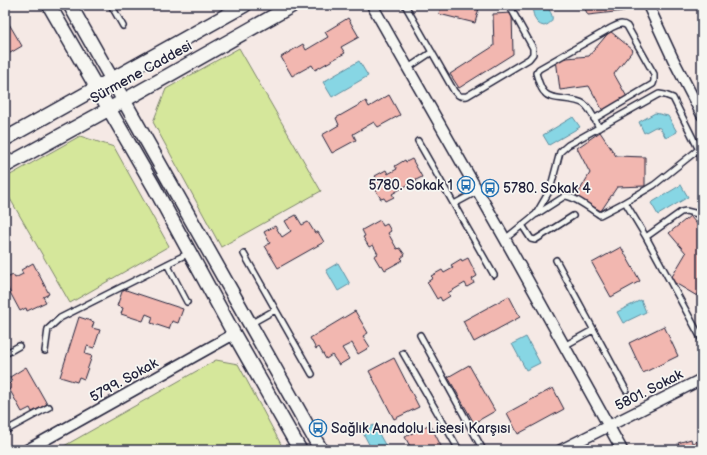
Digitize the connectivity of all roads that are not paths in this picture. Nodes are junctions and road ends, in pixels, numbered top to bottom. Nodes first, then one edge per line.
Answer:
1 (49, 5) edge
2 (70, 5) edge
3 (111, 5) edge
4 (245, 5) edge
5 (293, 5) edge
6 (372, 5) edge
7 (405, 5) edge
8 (509, 5) edge
9 (648, 5) edge
10 (123, 26) dead end
11 (432, 52) junction
12 (408, 68) junction
13 (113, 80) junction
14 (97, 88) junction
15 (124, 100) junction
16 (109, 109) junction
17 (702, 115) edge
18 (594, 119) junction
19 (599, 128) junction
20 (5, 139) edge
21 (418, 141) dead end
22 (699, 149) junction
23 (702, 156) edge
24 (5, 166) edge
25 (478, 191) junction
26 (625, 202) junction
27 (454, 204) junction
28 (536, 214) junction
29 (702, 215) edge
30 (573, 216) dead end
31 (522, 225) junction
32 (646, 237) junction
33 (504, 239) junction
34 (190, 253) junction
35 (244, 254) dead end
36 (556, 260) dead end
37 (167, 264) junction
38 (494, 275) dead end
39 (188, 302) dead end
40 (275, 310) junction
41 (250, 325) junction
42 (593, 330) junction
43 (234, 334) junction
44 (420, 335) dead end
45 (702, 340) edge
46 (19, 346) dead end
47 (564, 346) junction
48 (45, 351) dead end
49 (403, 353) dead end
50 (5, 354) edge
51 (312, 374) dead end
52 (702, 379) edge
53 (626, 390) dead end
54 (49, 407) dead end
55 (609, 426) junction
56 (6, 429) edge
57 (29, 449) edge
58 (300, 450) edge
59 (321, 450) edge
60 (459, 450) edge
61 (483, 450) edge
62 (561, 450) edge
63 (622, 450) edge

1 - 14 street
2 - 13 street
3 - 10 lane
4 - 13 street, Sürmene Caddesi
5 - 15 street, Sürmene Caddesi
6 - 12 street
7 - 11 lane
8 - 11 lane
9 - 17 street
11 - 12 lane
12 - 25 street
13 - 14 street, Sürmene Caddesi
13 - 15 street
14 - 16 street
14 - 20 street, Sürmene Caddesi
15 - 16 street, Sürmene Caddesi
15 - 41 street
16 - 24 street, Sürmene Caddesi
16 - 34 street
18 - 18 lane
18 - 19 lane
19 - 22 lane
19 - 28 lane
21 - 27 lane
22 - 23 lane
22 - 26 lane
25 - 27 lane
25 - 33 street
26 - 28 lane
26 - 32 lane
27 - 38 lane
28 - 31 lane
29 - 32 lane
30 - 31 lane
31 - 33 lane
32 - 45 lane
33 - 47 street
34 - 37 lane
34 - 43 street
35 - 40 lane
36 - 42 lane
37 - 39 lane
37 - 48 lane
40 - 41 lane
40 - 51 lane
41 - 59 street
42 - 47 lane
42 - 53 lane
43 - 57 street, 5799. Sokak
43 - 58 street
44 - 61 lane
46 - 50 lane
47 - 55 street
49 - 60 lane
52 - 55 street, 5801. Sokak
54 - 56 lane
55 - 62 street, 5801. Sokak
55 - 63 street

